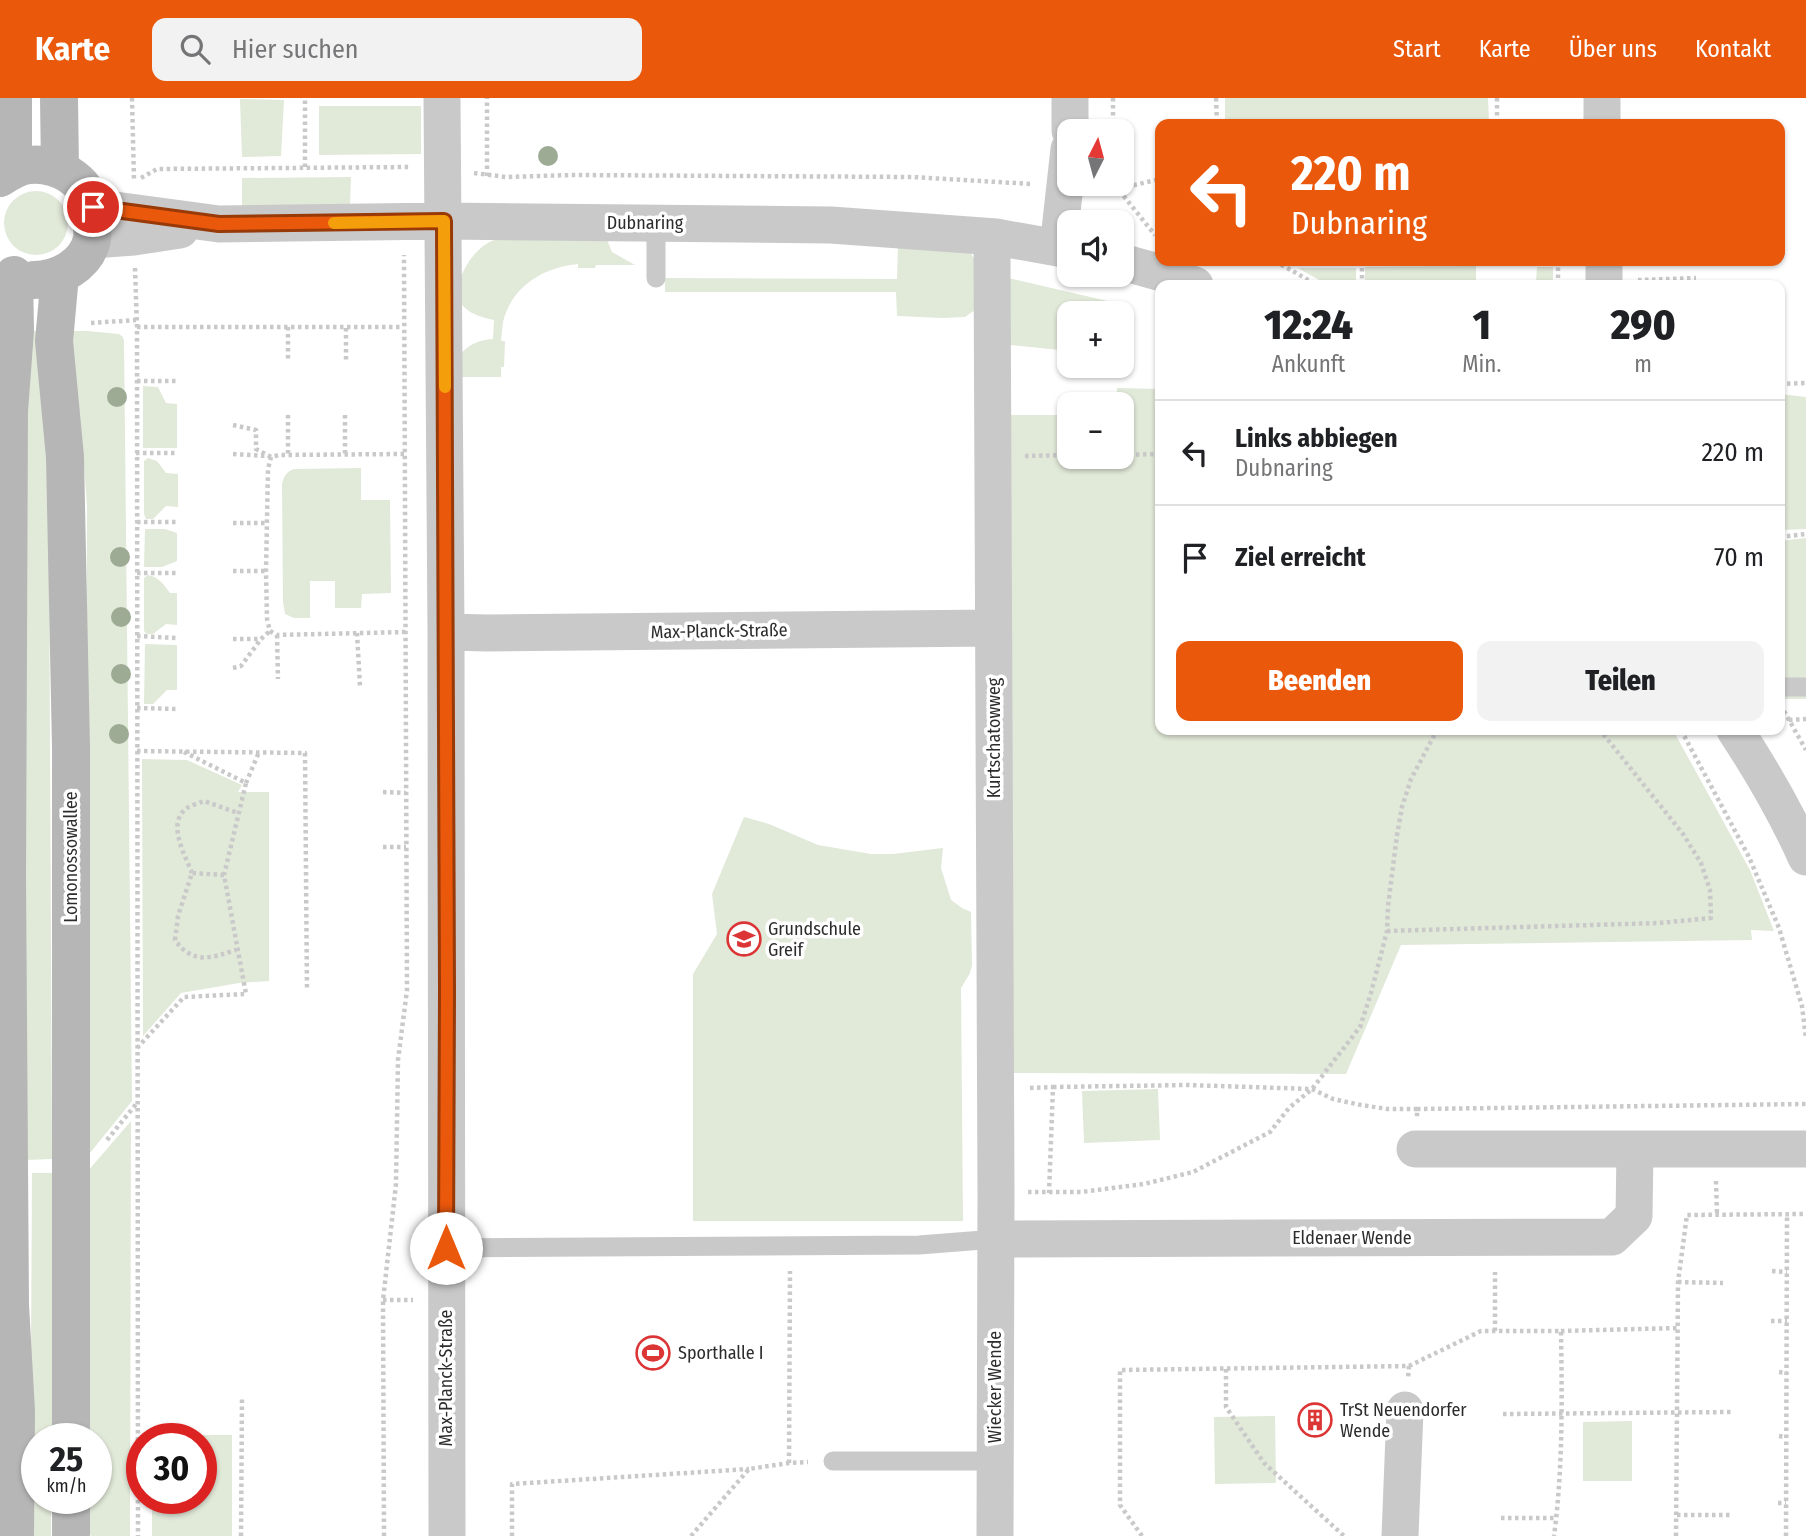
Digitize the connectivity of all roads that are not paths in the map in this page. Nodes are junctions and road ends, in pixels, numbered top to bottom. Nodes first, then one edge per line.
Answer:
1 (13, 98) edge
2 (58, 98) edge
3 (442, 98) edge
4 (1070, 98) edge
5 (1602, 98) edge
6 (1070, 119) edge
7 (1602, 119) edge
8 (60, 169) junction
9 (7, 174) edge
10 (444, 221) junction
11 (656, 223) junction
12 (92, 224) junction
13 (996, 237) junction
14 (1057, 248) edge
15 (1134, 265) edge
16 (7, 271) edge
17 (60, 275) junction
18 (656, 278) dead end
19 (1181, 280) edge
20 (993, 628) junction
21 (446, 632) junction
22 (1785, 687) edge
23 (1806, 687) edge
24 (1738, 735) edge
25 (1806, 858) edge
26 (1415, 1149) road end
27 (1806, 1149) edge
28 (1634, 1150) junction
29 (996, 1239) junction
30 (446, 1248) junction
31 (1405, 1410) road end
32 (71, 1423) edge
33 (834, 1461) road end
34 (994, 1461) junction
35 (71, 1514) edge
36 (15, 1536) edge
37 (71, 1536) edge
38 (447, 1536) edge
39 (995, 1536) edge
40 (1400, 1536) edge

1 - 9 street
2 - 8 street
3 - 10 street, Max-Planck-Straße
4 - 6 street
5 - 7 street
8 - 9 street
8 - 12 street
10 - 11 street, Dubnaring
10 - 12 street, Dubnaring
10 - 21 street, Max-Planck-Straße
11 - 13 street, Dubnaring
11 - 18 lane
12 - 17 street
13 - 14 street, Dubnaring
13 - 20 street, Kurtschatowweg
15 - 19 street
16 - 17 street
16 - 36 street
17 - 32 street, Lomonossowallee
20 - 21 street, Max-Planck-Straße
20 - 29 street, Kurtschatowweg
21 - 30 street, Max-Planck-Straße
22 - 23 lane
24 - 25 street
26 - 28 street
27 - 28 street
28 - 29 street, Eldenaer Wende
29 - 30 lane
29 - 34 street, Wiecker Wende
30 - 38 street, Max-Planck-Straße
31 - 40 street
33 - 34 lane
34 - 39 street, Wiecker Wende
35 - 37 street

